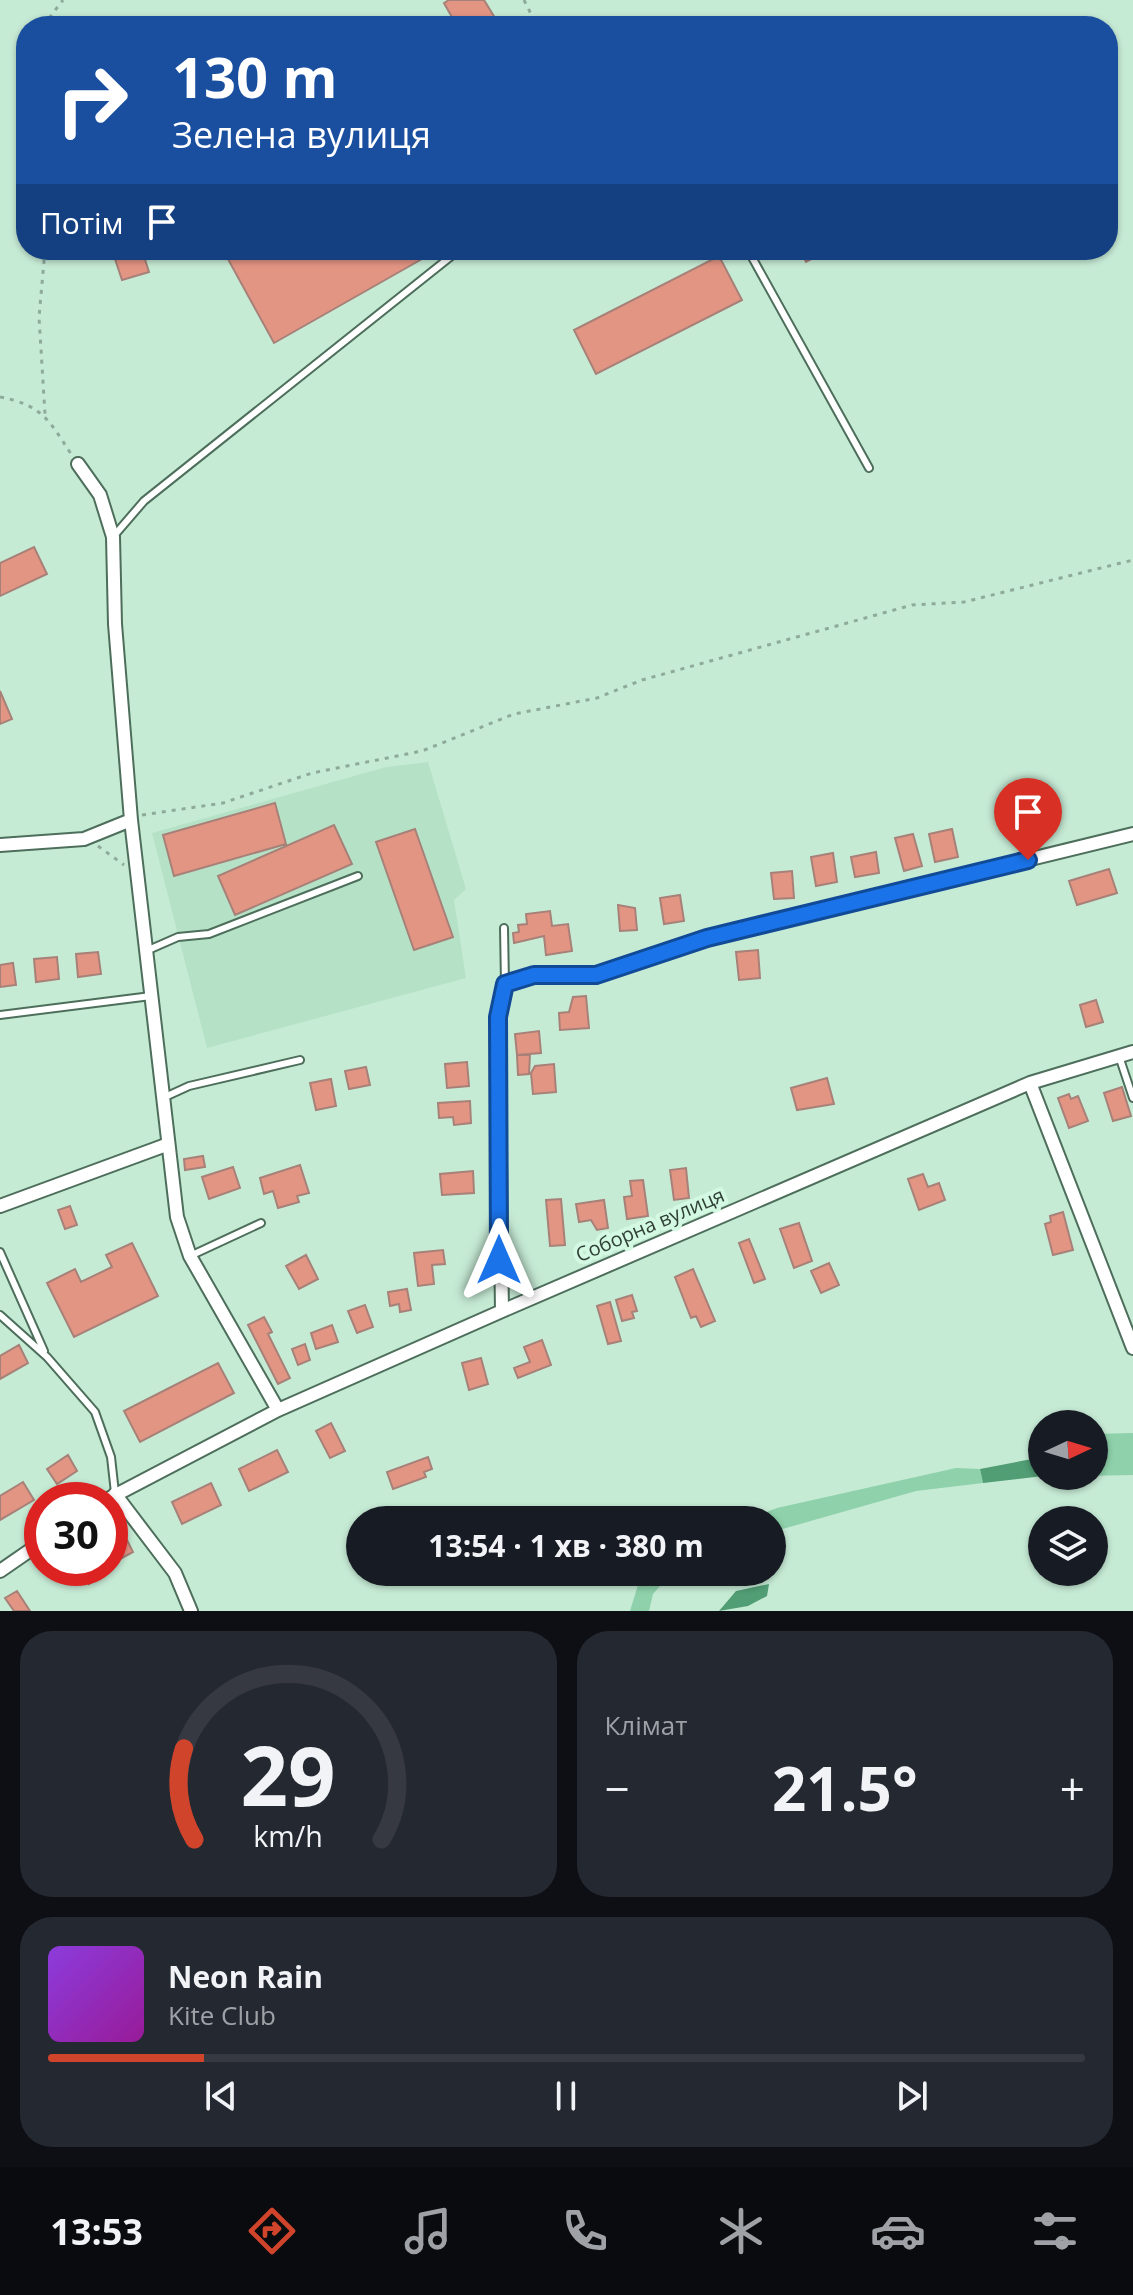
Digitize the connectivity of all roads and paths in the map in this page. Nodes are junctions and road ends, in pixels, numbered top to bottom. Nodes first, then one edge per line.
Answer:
1 (63, 0) edge
2 (51, 16) edge
3 (44, 260) edge
4 (446, 260) edge
5 (754, 260) edge
6 (0, 397) edge
7 (45, 414) junction
8 (78, 464) joint
9 (869, 468) dead end
10 (113, 537) junction
11 (1133, 560) edge
12 (131, 820) junction
13 (1133, 834) edge
14 (84, 839) junction
15 (0, 845) edge
16 (358, 876) dead end
17 (138, 885) junction
18 (504, 928) dead end
19 (146, 951) junction
20 (505, 984) junction
21 (152, 996) junction
22 (0, 1015) edge
23 (1133, 1052) edge
24 (1119, 1056) junction
25 (300, 1060) dead end
26 (1030, 1083) junction
27 (162, 1098) junction
28 (1133, 1098) edge
29 (166, 1145) junction
30 (0, 1206) edge
31 (261, 1223) dead end
32 (0, 1252) edge
33 (190, 1256) junction
34 (502, 1311) junction
35 (0, 1315) edge
36 (1133, 1348) edge
37 (47, 1357) junction
38 (278, 1410) junction
39 (110, 1482) edge
40 (128, 1488) edge
41 (128, 1518) edge
42 (24, 1554) edge
43 (0, 1571) edge
44 (191, 1611) edge

1 - 2 path
3 - 7 path
4 - 10 lane
5 - 9 lane
6 - 7 path
7 - 8 path
8 - 10 street
10 - 12 street
11 - 12 path
12 - 14 street
12 - 17 street
13 - 20 street
14 - 15 street
14 - 17 path
16 - 19 lane
17 - 19 street
18 - 20 lane
19 - 21 street
20 - 34 street
21 - 22 lane
21 - 27 street
23 - 24 street, Соборна вулиця
24 - 26 street, Соборна вулиця
24 - 28 lane
25 - 27 lane
26 - 34 street, Соборна вулиця
26 - 36 street
27 - 29 street
29 - 30 street
29 - 33 street
31 - 33 lane
32 - 37 lane
33 - 38 street
34 - 38 street, Соборна вулиця
35 - 37 lane
37 - 39 lane
38 - 40 street, Соборна вулиця
41 - 44 street
42 - 43 street

